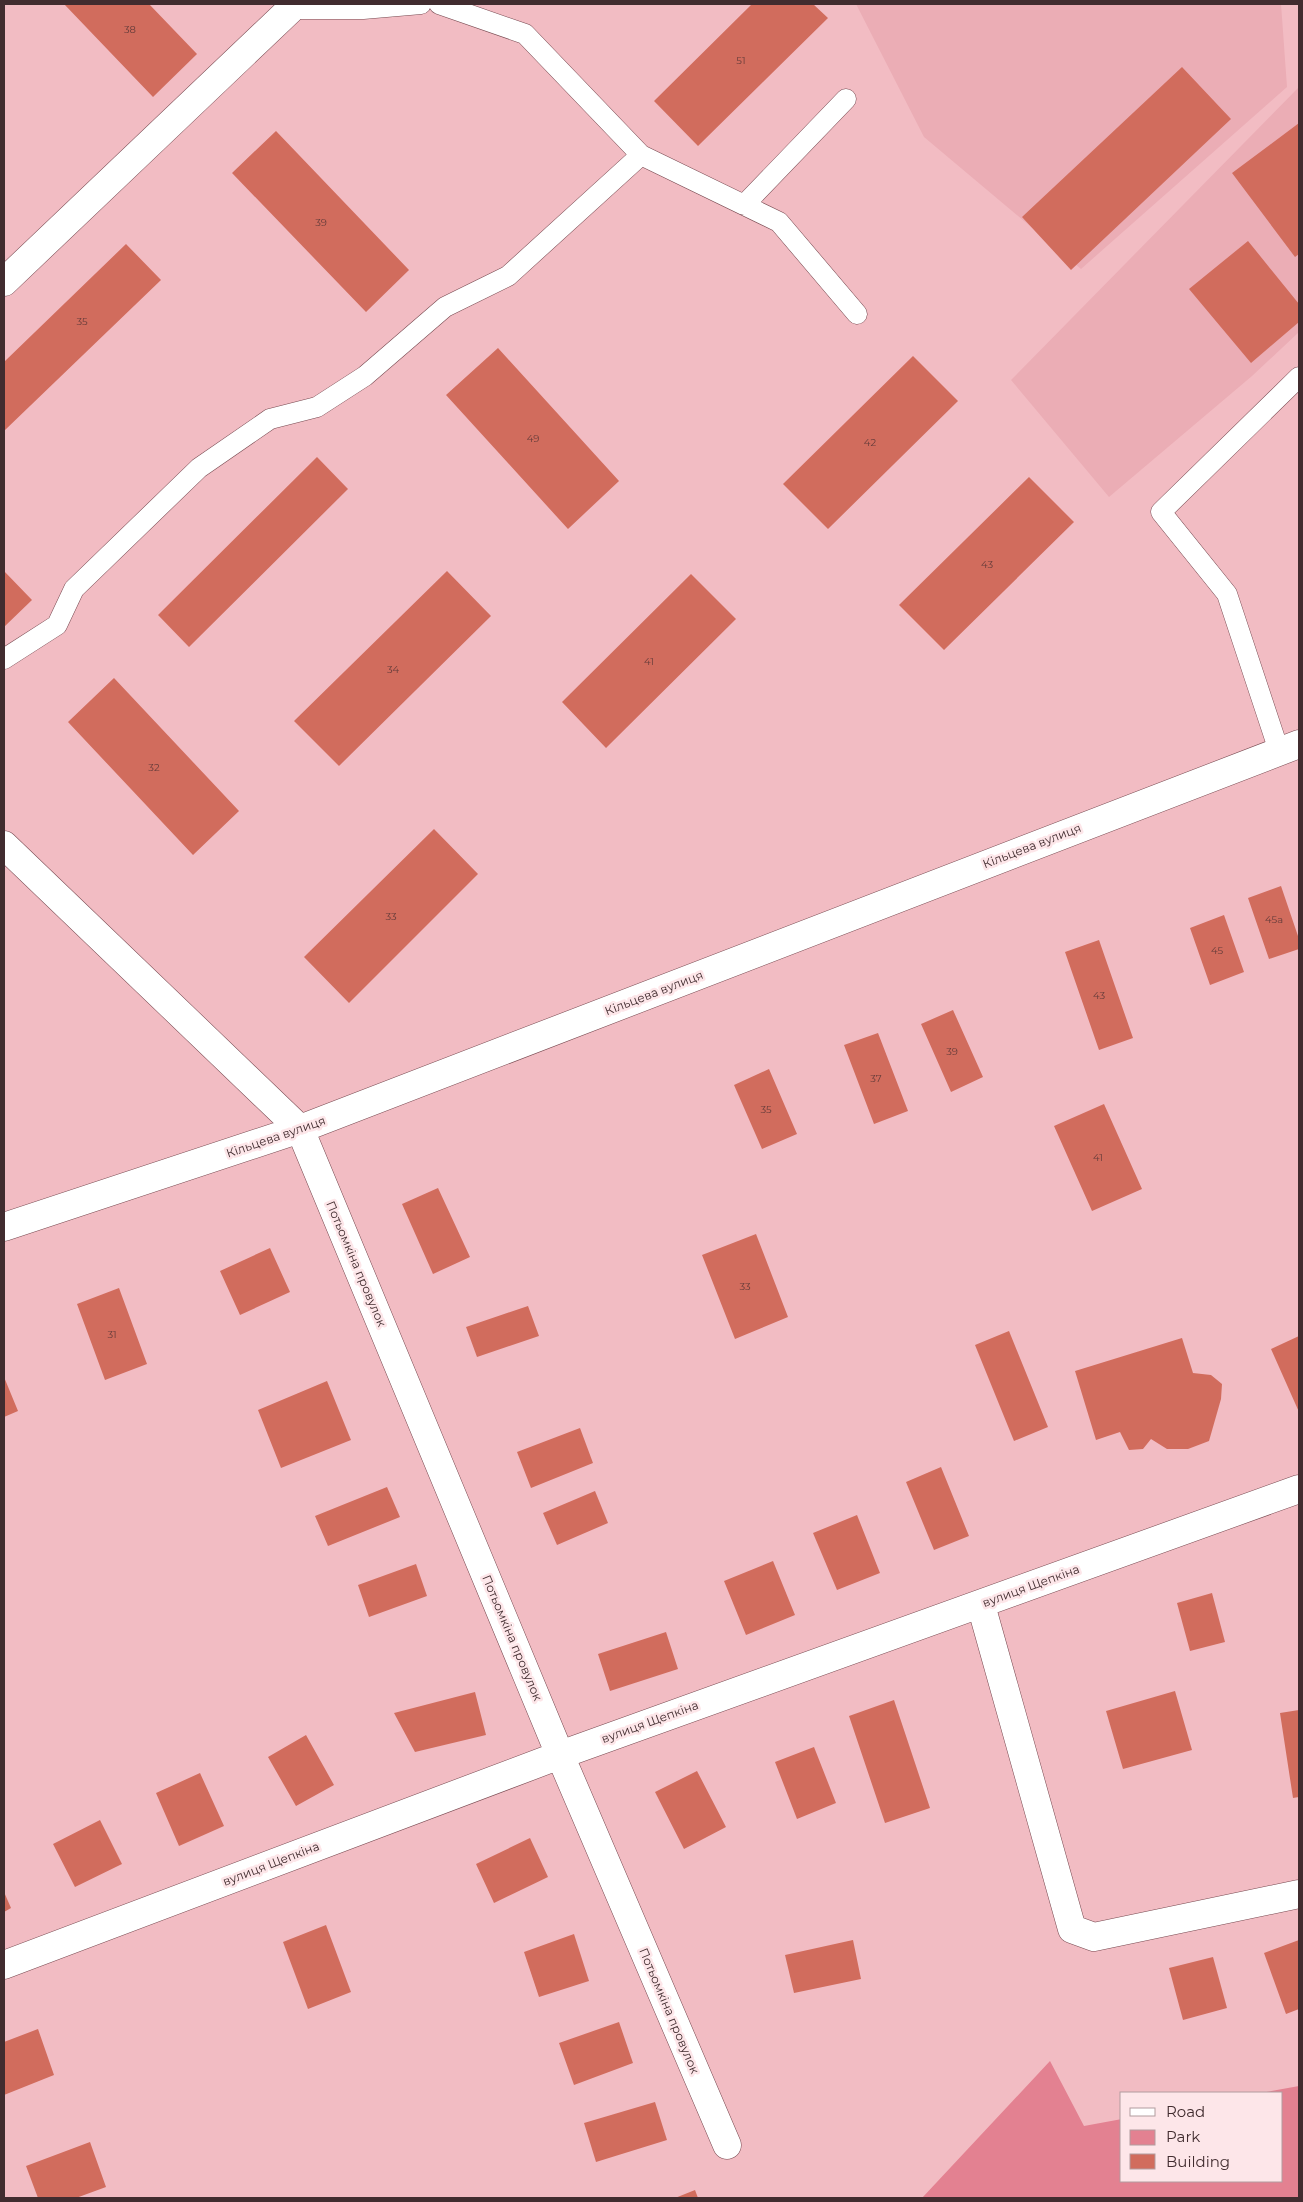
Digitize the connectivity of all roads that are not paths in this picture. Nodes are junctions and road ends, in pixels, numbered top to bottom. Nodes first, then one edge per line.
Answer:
1 (421, 4) edge
2 (440, 4) edge
3 (293, 6) edge
4 (846, 98) dead end
5 (641, 155) junction
6 (744, 205) junction
7 (4, 282) edge
8 (857, 314) dead end
9 (1299, 377) edge
10 (4, 659) edge
11 (1289, 747) edge
12 (4, 845) edge
13 (300, 1129) junction
14 (4, 1227) edge
15 (1299, 1489) edge
16 (981, 1605) junction
17 (560, 1755) junction
18 (1299, 1894) edge
19 (4, 1966) edge
20 (727, 2145) dead end

1 - 3 lane
2 - 5 lane
3 - 7 street
4 - 6 lane
5 - 6 lane
5 - 10 lane
6 - 8 lane
9 - 11 lane
11 - 13 street, Кільцева вулиця
12 - 13 street
13 - 14 street, Кільцева вулиця
13 - 17 street, Потьомкіна провулок
15 - 16 street, вулиця Щепкіна
16 - 17 street, вулиця Щепкіна
16 - 18 street
17 - 19 street, вулиця Щепкіна
17 - 20 street, Потьомкіна провулок

